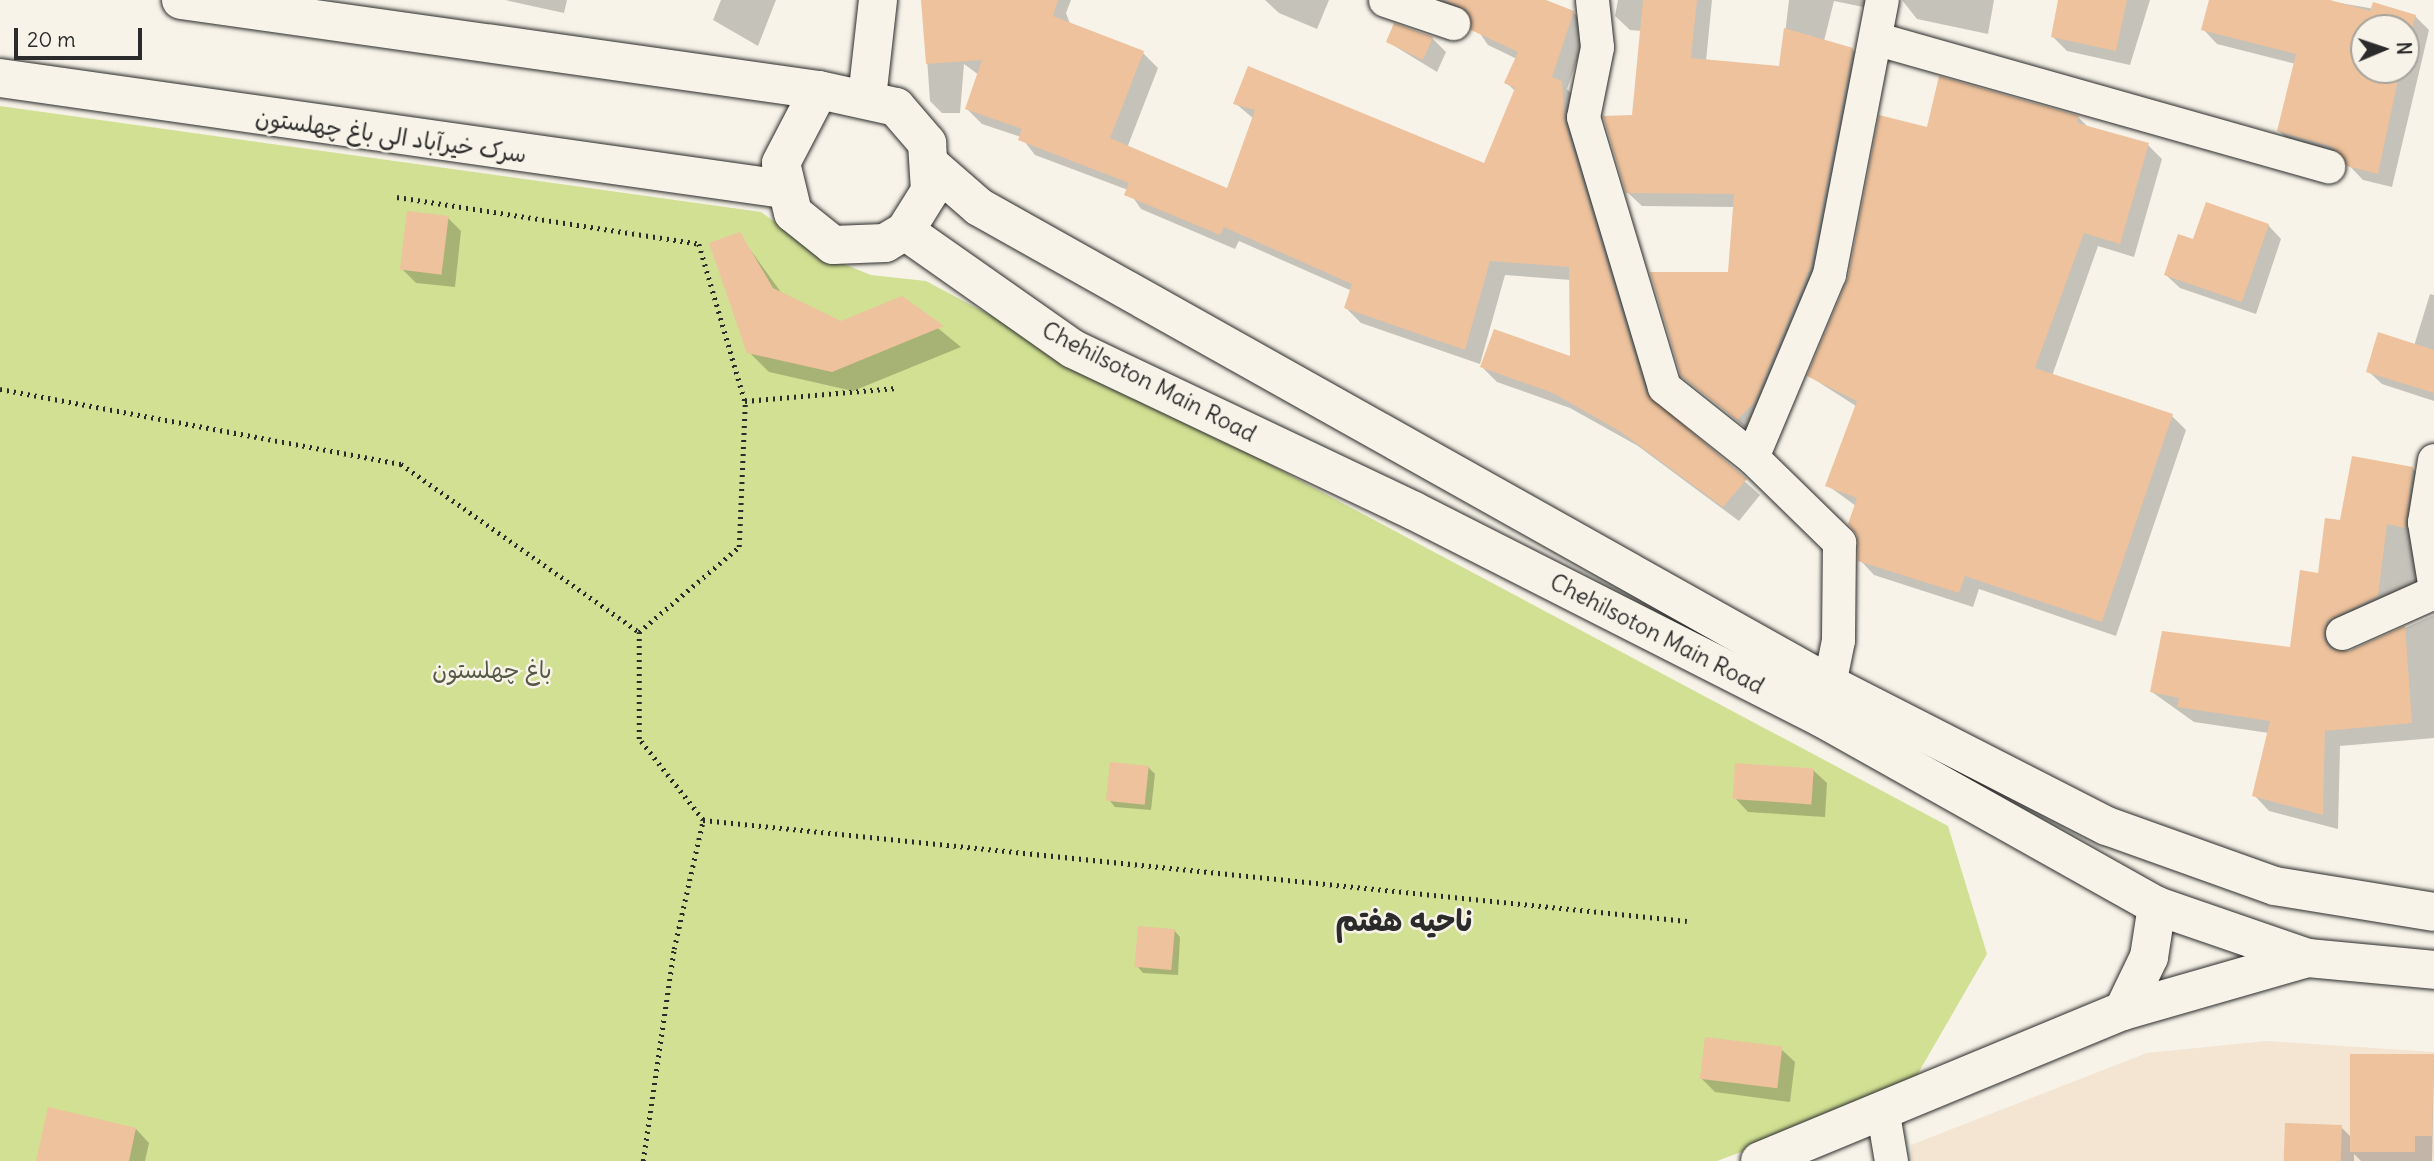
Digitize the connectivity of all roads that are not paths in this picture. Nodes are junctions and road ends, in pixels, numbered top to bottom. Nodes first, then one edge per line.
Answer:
1 (181, 0) edge
2 (878, 0) edge
3 (1385, 0) edge
4 (1592, 0) edge
5 (1882, 0) edge
6 (1453, 23) dead end
7 (1878, 39) junction
8 (0, 78) edge
9 (819, 90) junction
10 (867, 98) junction
11 (932, 166) junction
12 (2328, 166) dead end
13 (783, 189) junction
14 (905, 231) junction
15 (1752, 457) junction
16 (2434, 460) edge
17 (2434, 583) edge
18 (2434, 592) edge
19 (2342, 633) dead end
20 (1826, 701) junction
21 (2157, 905) junction
22 (2434, 912) edge
23 (2308, 958) junction
24 (2434, 970) edge
25 (2123, 1011) junction
26 (1883, 1114) junction
27 (1760, 1161) edge
28 (1891, 1161) edge

1 - 9 main road
2 - 10 main road
3 - 6 street
4 - 15 street
5 - 7 street
7 - 12 street
7 - 15 street
8 - 13 main road, سرک خیرآباد الی باغ چهلستون
9 - 10 main road
9 - 13 main road
10 - 11 main road
11 - 14 main road
11 - 20 main road, Chehilsoton Main Road
13 - 14 main road
14 - 20 main road, Chehilsoton Main Road
15 - 20 street
16 - 17 street
18 - 19 street
20 - 21 main road, Chehilsoton Main Road
20 - 22 main road, Chehilsoton Main Road
21 - 23 main road, Chehilsoton Main Road
21 - 25 main road
23 - 24 main road, Chehilsoton Main Road
23 - 25 main road
25 - 26 main road
26 - 27 main road
26 - 28 street

